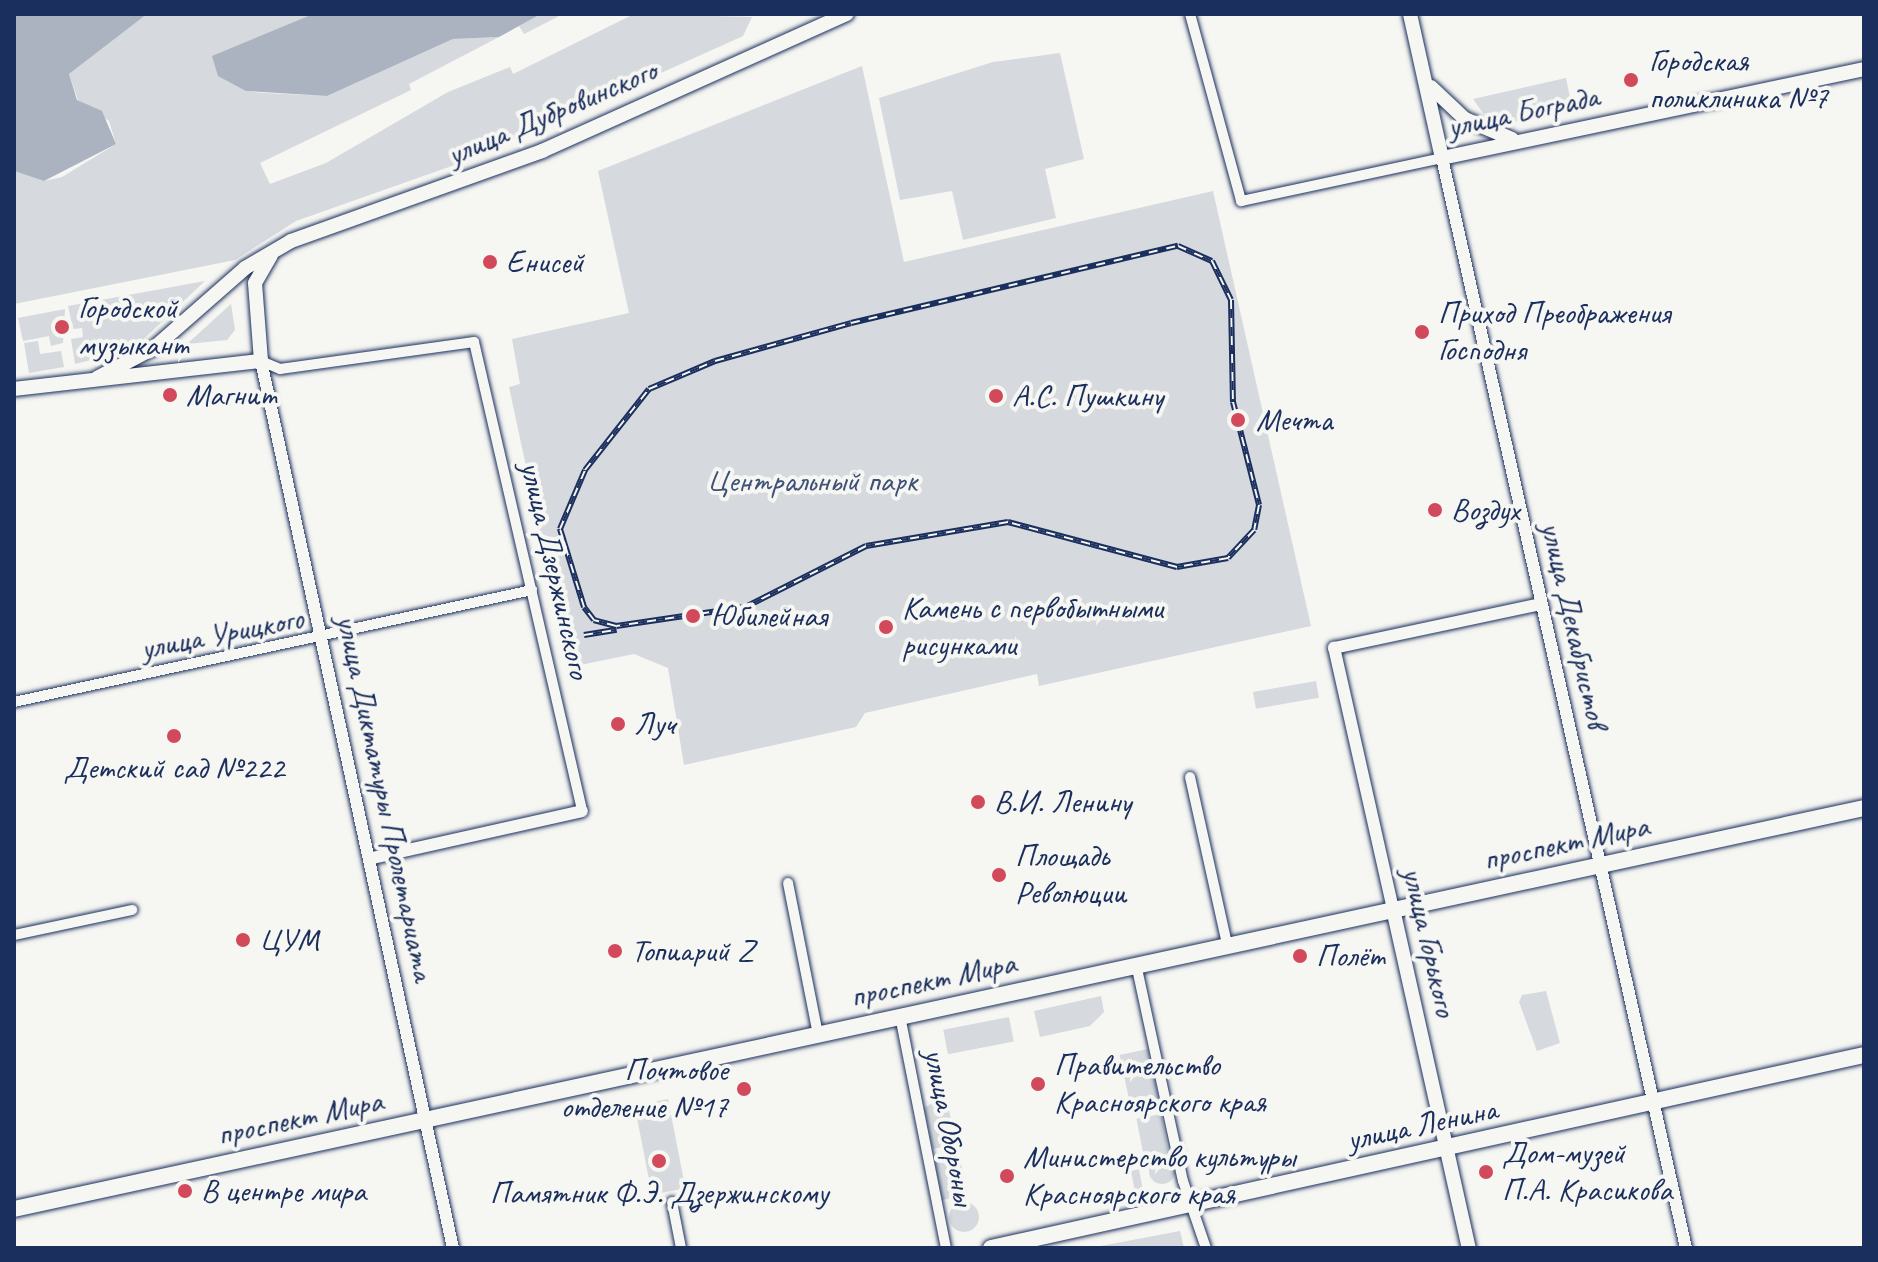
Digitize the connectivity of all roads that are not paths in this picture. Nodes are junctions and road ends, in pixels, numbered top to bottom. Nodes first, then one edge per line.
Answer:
1 (847, 14) edge
2 (1190, 14) edge
3 (1410, 14) edge
4 (1864, 69) edge
5 (1424, 77) junction
6 (1521, 141) junction
7 (1442, 158) junction
8 (274, 251) junction
9 (474, 342) joint
10 (261, 361) junction
11 (97, 378) junction
12 (14, 389) edge
13 (532, 590) junction
14 (1541, 604) junction
15 (326, 640) junction
16 (14, 702) edge
17 (1190, 777) dead end
18 (1864, 808) edge
19 (582, 811) joint
20 (372, 858) junction
21 (1600, 864) junction
22 (788, 883) dead end
23 (1393, 909) junction
24 (132, 910) dead end
25 (14, 935) edge
26 (1227, 944) junction
27 (1136, 964) junction
28 (900, 1016) junction
29 (818, 1034) junction
30 (1864, 1055) edge
31 (1652, 1104) junction
32 (427, 1119) junction
33 (1447, 1148) junction
34 (672, 1202) dead end
35 (1191, 1204) junction
36 (14, 1209) edge
37 (453, 1248) edge
38 (681, 1248) edge
39 (946, 1248) edge
40 (991, 1248) edge
41 (1206, 1248) edge
42 (1469, 1248) edge
43 (1686, 1248) edge

1 - 8 main road, улица Дубровинского
2 - 7 street, улица Бограда
3 - 5 main road, улица Декабристов
4 - 6 main road, улица Бограда
5 - 6 main road
5 - 7 main road, улица Декабристов
6 - 7 main road, улица Бограда
7 - 14 street, улица Декабристов
8 - 10 main road
8 - 11 main road, улица Дубровинского
9 - 10 street, улица Дубровинского
9 - 13 street, улица Дзержинского
10 - 11 main road, улица Дубровинского
10 - 15 street, улица Диктатуры Пролетариата
11 - 12 main road, улица Дубровинского
13 - 15 street, улица Урицкого
13 - 19 street, улица Дзержинского
14 - 21 street, улица Декабристов
14 - 23 street, улица Горького
15 - 16 street, улица Урицкого
15 - 20 street, улица Диктатуры Пролетариата
17 - 26 street
18 - 21 main road, проспект Мира
19 - 20 street
20 - 32 street, улица Диктатуры Пролетариата
21 - 23 main road, проспект Мира
21 - 31 street, улица Декабристов
22 - 29 street
23 - 26 main road, проспект Мира
23 - 33 main road, улица Горького
24 - 25 street
26 - 27 main road, проспект Мира
27 - 28 main road, проспект Мира
27 - 35 street
28 - 29 main road, проспект Мира
28 - 39 street, улица Обороны
29 - 32 main road, проспект Мира
30 - 31 main road, улица Ленина
31 - 33 main road, улица Ленина
31 - 43 street, улица Декабристов
32 - 36 main road, проспект Мира
32 - 37 street, улица Диктатуры Пролетариата
33 - 35 main road, улица Ленина
33 - 42 main road, улица Горького
34 - 38 street
35 - 40 main road, улица Ленина
35 - 41 street

